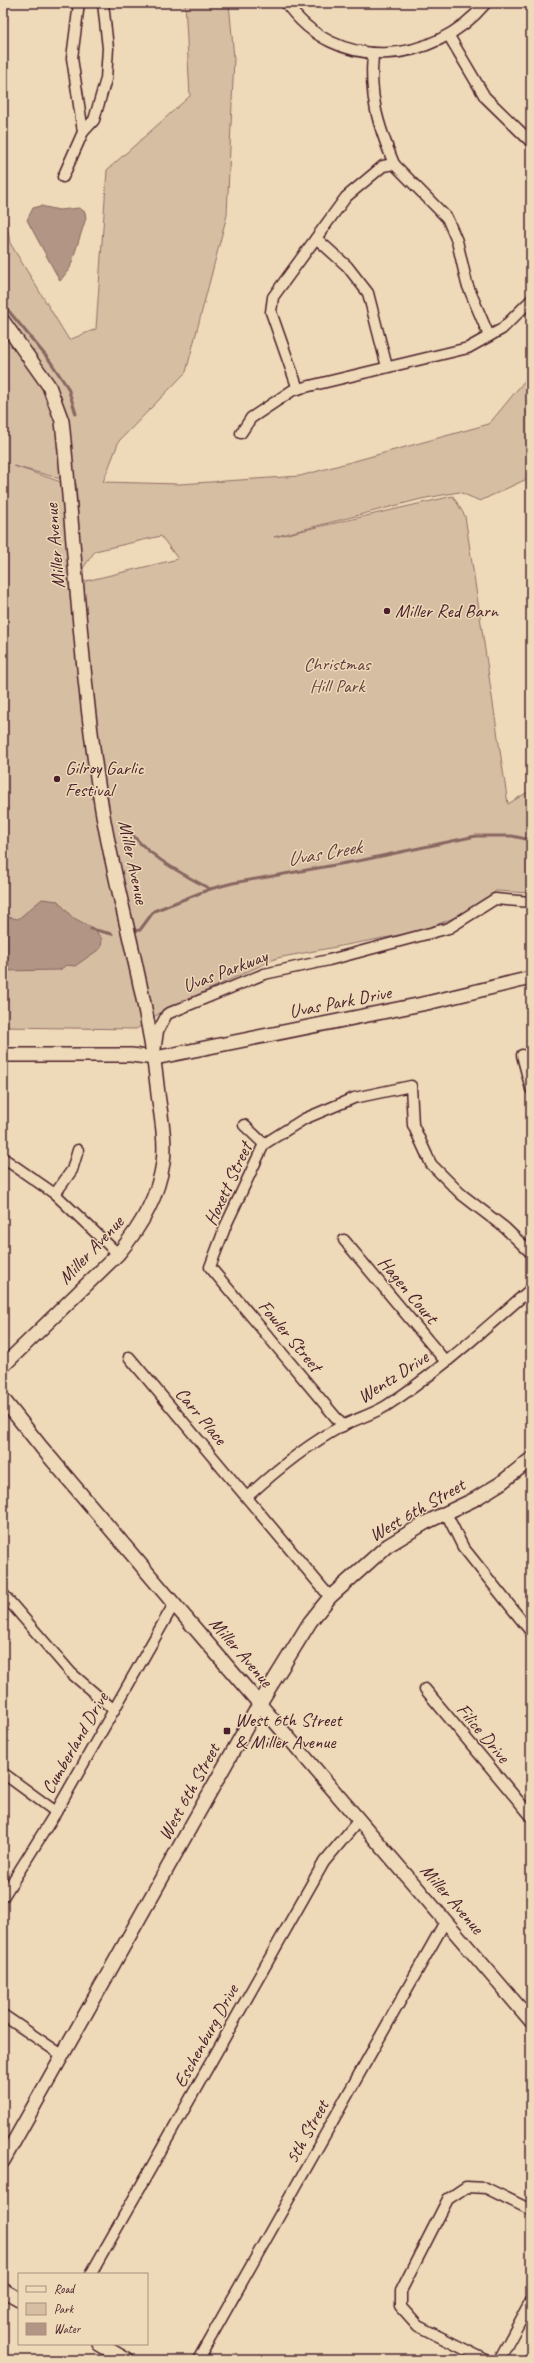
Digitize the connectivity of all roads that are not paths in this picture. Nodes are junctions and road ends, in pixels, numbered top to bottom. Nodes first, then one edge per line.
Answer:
1 (79, 3) edge
2 (103, 3) edge
3 (286, 3) edge
4 (486, 3) edge
5 (449, 36) junction
6 (374, 54) junction
7 (84, 132) junction
8 (531, 142) edge
9 (394, 164) junction
10 (63, 177) dead end
11 (316, 238) junction
12 (531, 300) edge
13 (3, 321) edge
14 (489, 336) junction
15 (387, 367) junction
16 (298, 389) junction
17 (241, 433) dead end
18 (531, 902) edge
19 (531, 978) edge
20 (3, 1055) edge
21 (522, 1055) dead end
22 (155, 1058) junction
23 (531, 1088) edge
24 (244, 1125) dead end
25 (264, 1144) junction
26 (78, 1150) dead end
27 (3, 1158) edge
28 (55, 1194) junction
29 (344, 1240) dead end
30 (531, 1253) edge
31 (118, 1254) junction
32 (210, 1267) joint
33 (531, 1289) edge
34 (129, 1357) dead end
35 (446, 1362) junction
36 (3, 1366) edge
37 (3, 1399) edge
38 (343, 1426) junction
39 (531, 1459) edge
40 (247, 1497) junction
41 (446, 1513) junction
42 (3, 1594) edge
43 (330, 1596) junction
44 (174, 1604) junction
45 (529, 1625) edge
46 (425, 1689) dead end
47 (260, 1703) junction
48 (114, 1710) junction
49 (3, 1773) edge
50 (56, 1812) junction
51 (531, 1816) edge
52 (359, 1820) junction
53 (3, 1897) edge
54 (446, 1920) junction
55 (3, 2015) edge
56 (531, 2020) edge
57 (62, 2055) junction
58 (4, 2155) edge
59 (531, 2210) edge
60 (92, 2273) edge
61 (3, 2290) edge
62 (18, 2298) edge
63 (531, 2301) edge
64 (101, 2345) edge
65 (127, 2360) edge
66 (198, 2360) edge
67 (486, 2360) edge
68 (499, 2360) edge

1 - 7 street
2 - 7 street
3 - 6 street
4 - 5 street
5 - 6 street
5 - 8 street
6 - 9 street
7 - 10 street
9 - 11 street
9 - 14 street
11 - 15 street
11 - 16 street
12 - 14 street
13 - 22 street, Miller Avenue
14 - 15 street
15 - 16 street
16 - 17 street
18 - 22 street, Uvas Parkway
19 - 22 street, Uvas Park Drive
20 - 22 street
21 - 23 street
22 - 31 street, Miller Avenue
24 - 25 street
25 - 30 street, Hoxett Street
25 - 32 street, Hoxett Street
26 - 28 street
27 - 28 street
28 - 31 street
29 - 35 street, Hagen Court
31 - 36 street, Miller Avenue
32 - 38 street, Fowler Street
33 - 35 street, Wentz Drive
34 - 40 street, Carr Place
35 - 38 street, Wentz Drive
37 - 44 street, Miller Avenue
38 - 40 street, Wentz Drive
39 - 41 street, West 6th Street
40 - 43 street, Carr Place
41 - 43 street, West 6th Street
41 - 45 street
42 - 48 street
43 - 47 street, West 6th Street
44 - 47 street, Miller Avenue
44 - 48 street, Cumberland Drive
46 - 51 street, Filice Drive
47 - 52 street, Miller Avenue
47 - 57 street, West 6th Street
48 - 50 street, Cumberland Drive
49 - 50 street
50 - 53 street, Cumberland Drive
52 - 54 street, Miller Avenue
52 - 60 street, Eschenburg Drive
54 - 56 street, Miller Avenue
54 - 66 street, 5th Street
55 - 57 street
57 - 58 street, West 6th Street
59 - 67 street
61 - 62 street
63 - 68 street
64 - 65 street

